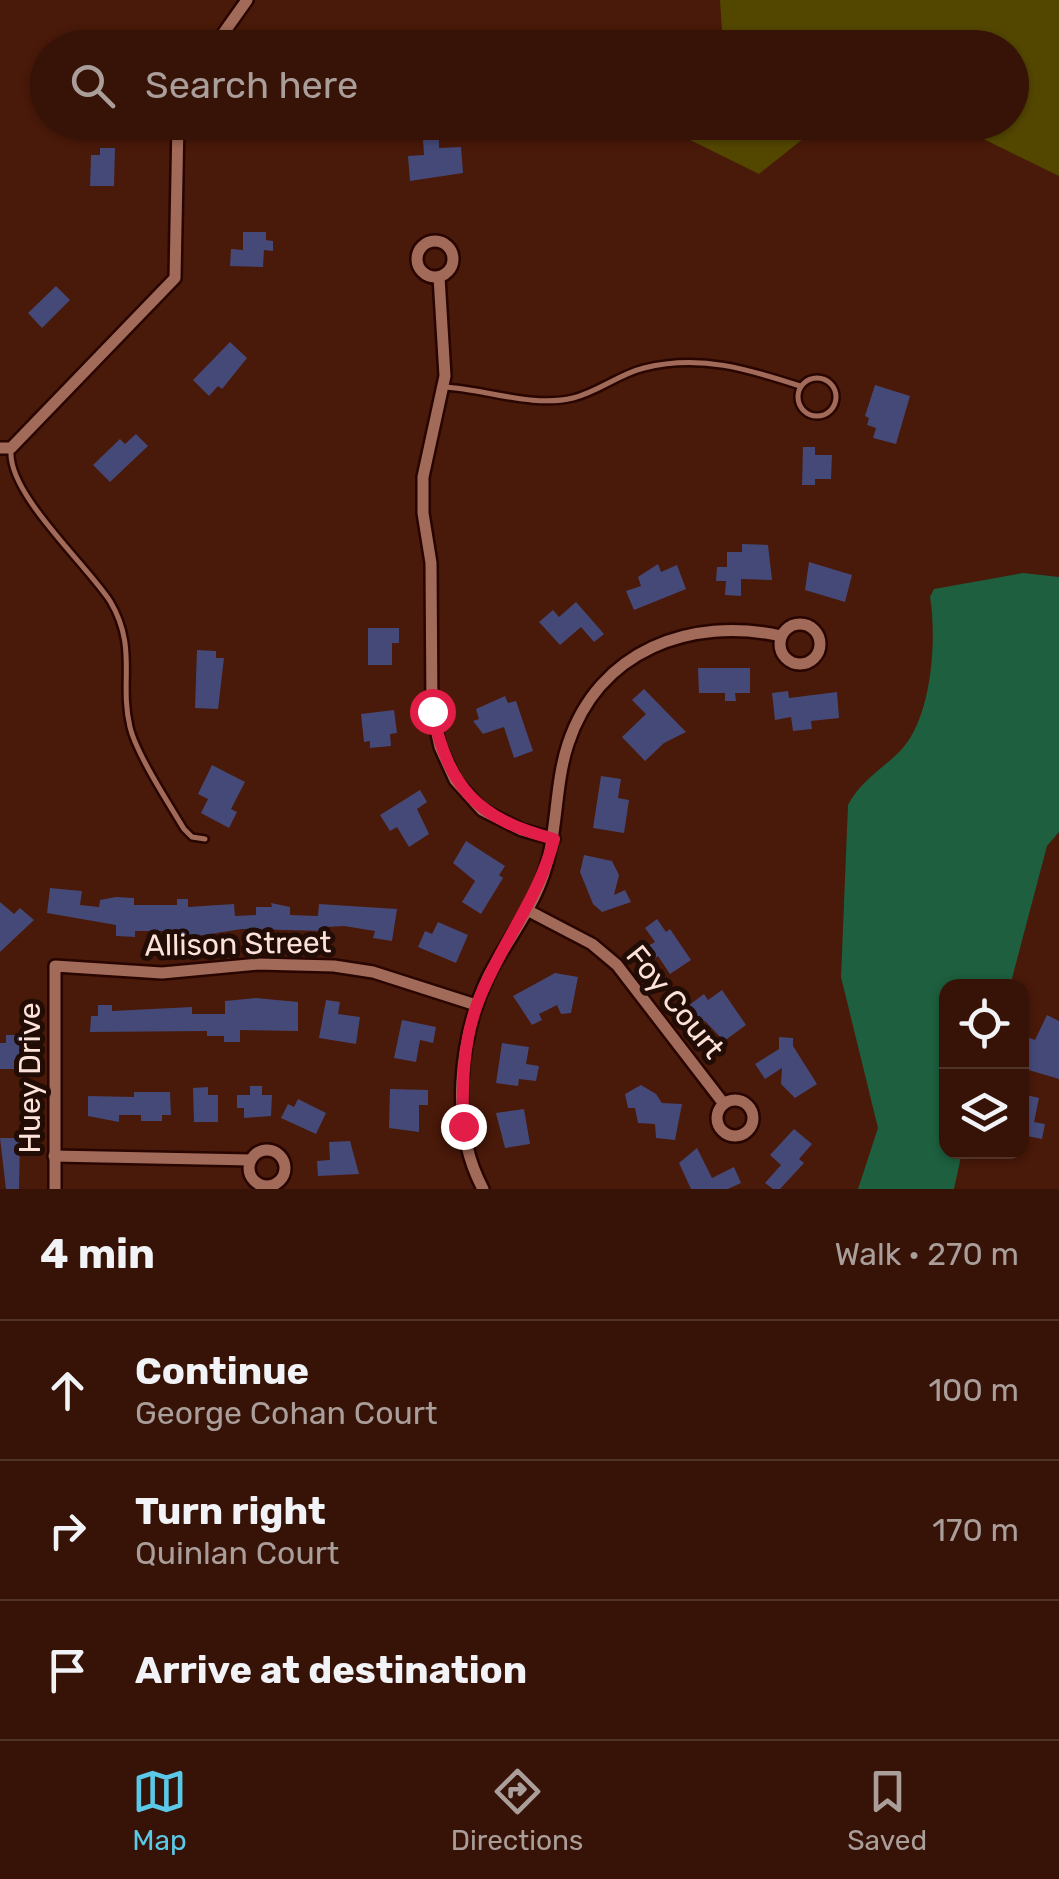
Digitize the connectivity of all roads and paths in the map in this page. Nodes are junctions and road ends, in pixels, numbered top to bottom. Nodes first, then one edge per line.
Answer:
1 (248, 0) edge
2 (226, 30) edge
3 (178, 140) edge
4 (439, 277) dead end
5 (800, 386) junction
6 (441, 387) junction
7 (6, 448) edge
8 (781, 636) dead end
9 (205, 838) dead end
10 (554, 839) junction
11 (527, 910) junction
12 (55, 966) joint
13 (476, 1005) junction
14 (724, 1104) dead end
15 (54, 1156) junction
16 (251, 1160) dead end
17 (55, 1189) edge
18 (483, 1189) edge

1 - 2 street
3 - 7 street
4 - 6 street
5 - 5 lane
5 - 6 lane
6 - 10 street
7 - 9 lane
8 - 10 street
10 - 11 street
11 - 13 street
11 - 14 street, Foy Court
12 - 13 street, Allison Street
12 - 15 street, Huey Drive
13 - 18 street
15 - 16 street
15 - 17 street, Huey Drive

